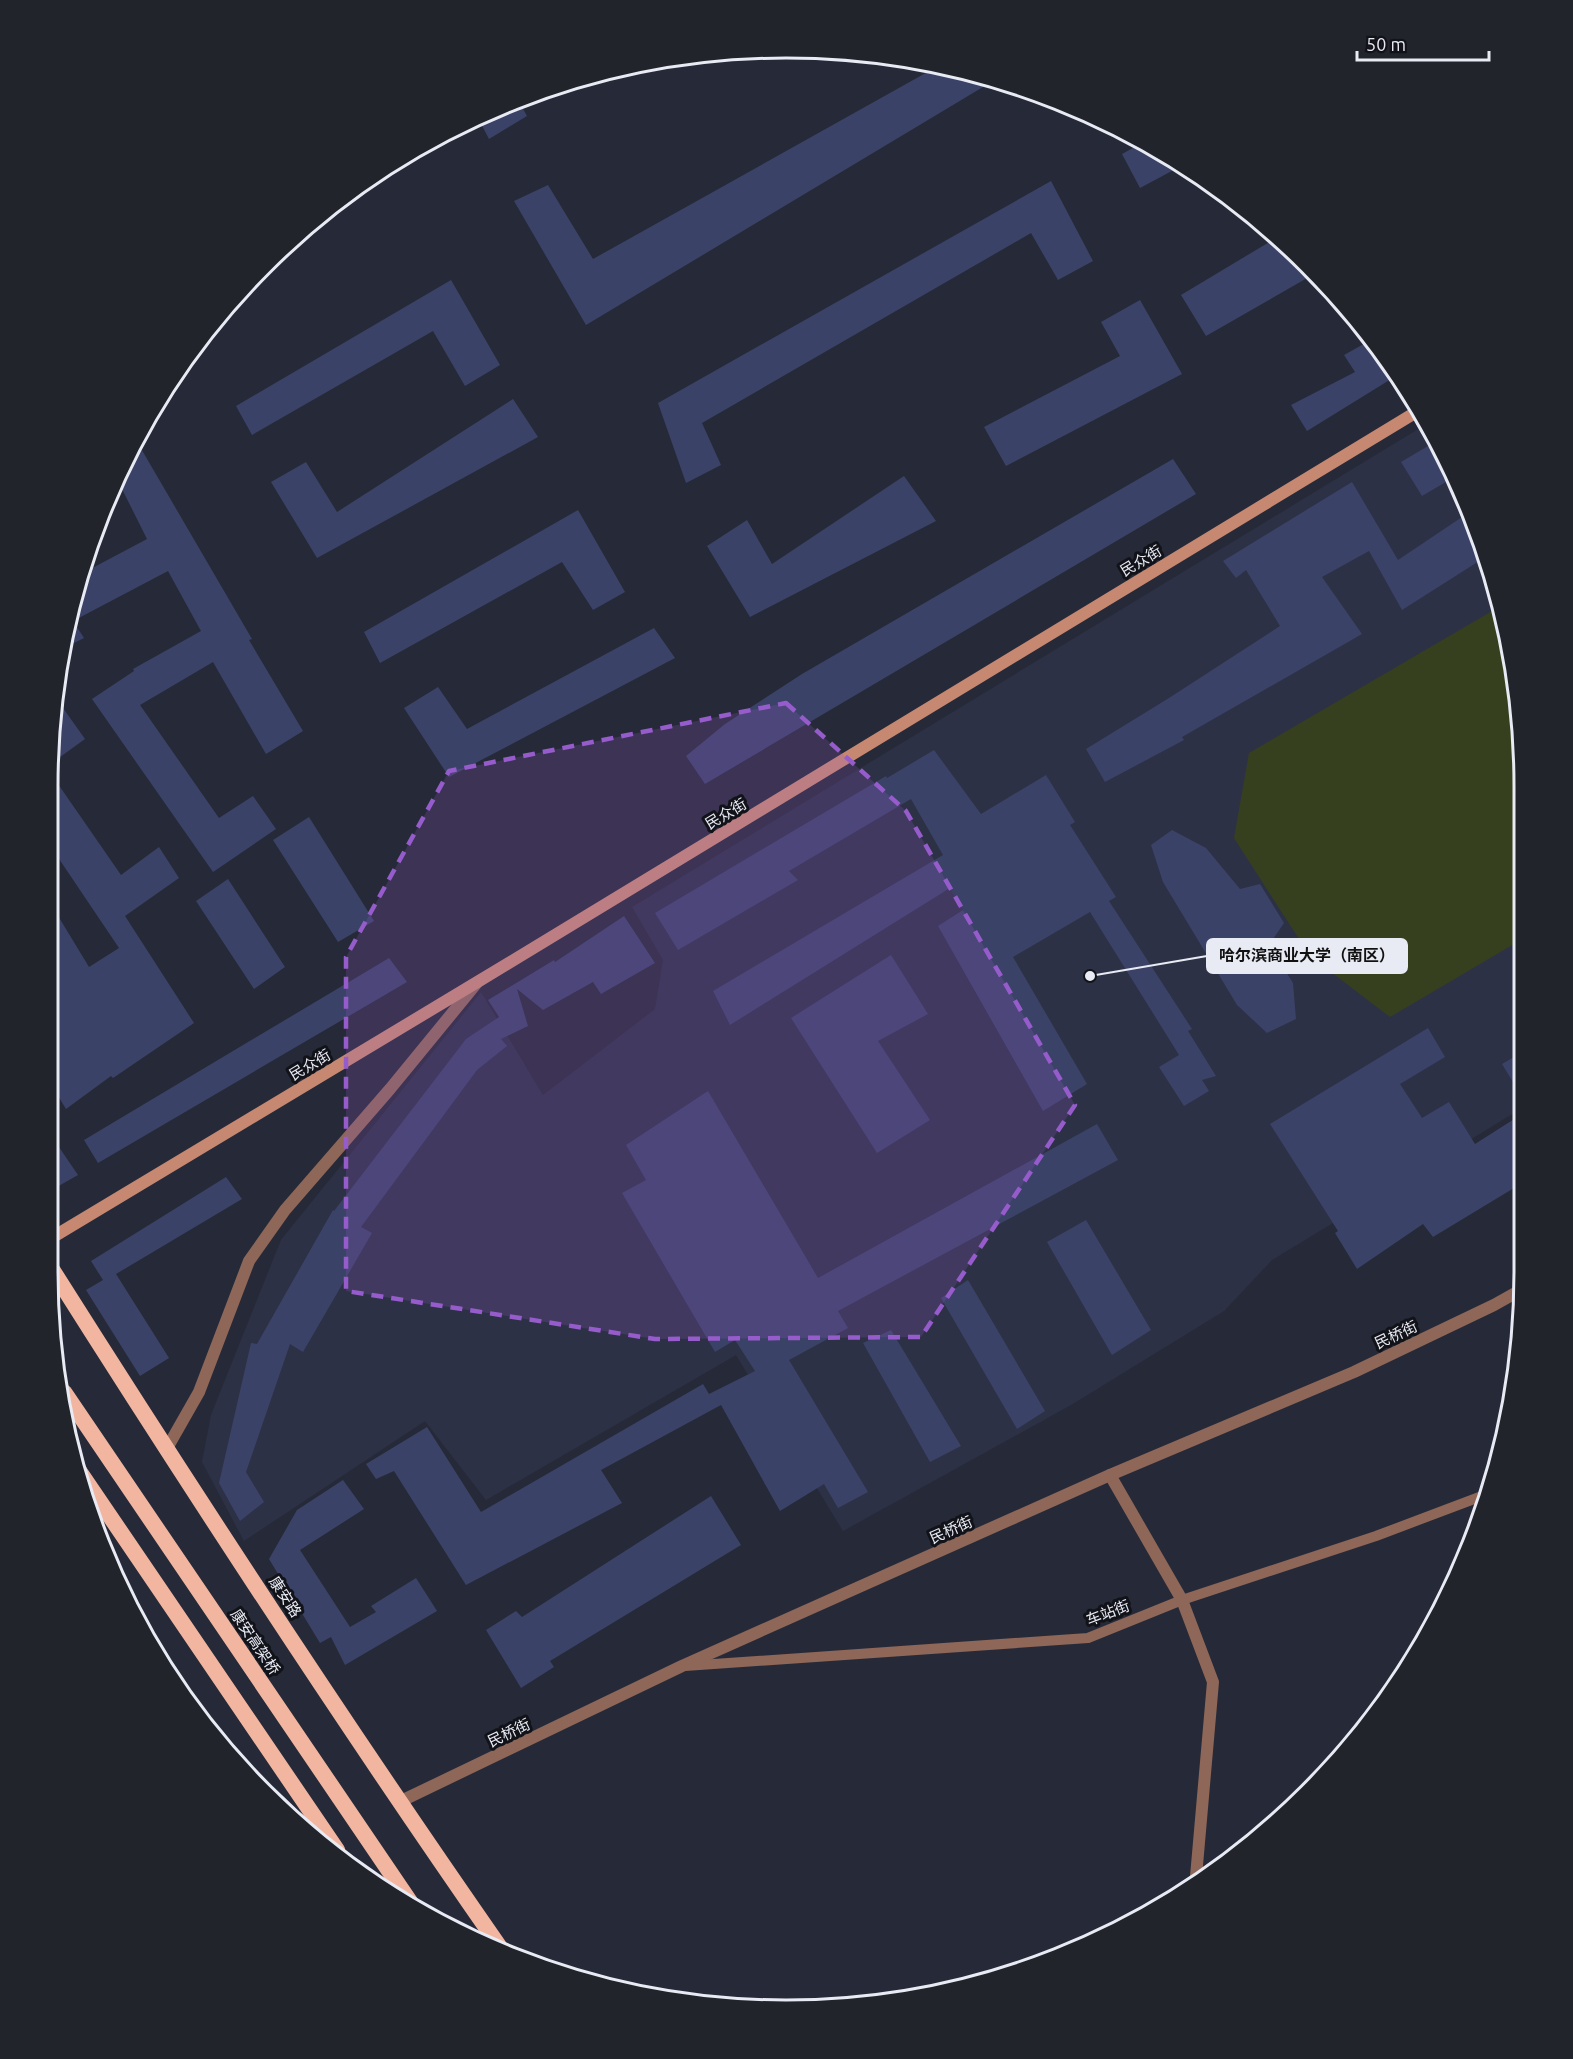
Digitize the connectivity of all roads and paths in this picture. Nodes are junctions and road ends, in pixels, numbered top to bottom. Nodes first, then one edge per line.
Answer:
1 (1412, 415) edge
2 (479, 981) junction
3 (59, 1233) edge
4 (59, 1281) edge
5 (1514, 1294) edge
6 (70, 1401) edge
7 (166, 1450) junction
8 (1110, 1475) junction
9 (92, 1489) edge
10 (1479, 1498) edge
11 (1182, 1600) junction
12 (682, 1666) junction
13 (399, 1802) junction
14 (330, 1839) edge
15 (1196, 1874) edge
16 (403, 1891) edge
17 (494, 1938) edge

1 - 2 main road, 民众街
2 - 3 main road, 民众街
2 - 7 street
4 - 7 highway, 康安路
5 - 8 street, 民桥街
6 - 16 highway, 康安高架桥
7 - 13 highway, 康安路
8 - 11 street
8 - 12 street, 民桥街
9 - 14 highway
10 - 11 lane, 车站街
11 - 12 lane, 车站街
11 - 15 street
12 - 13 street, 民桥街
13 - 17 highway, 康安路

